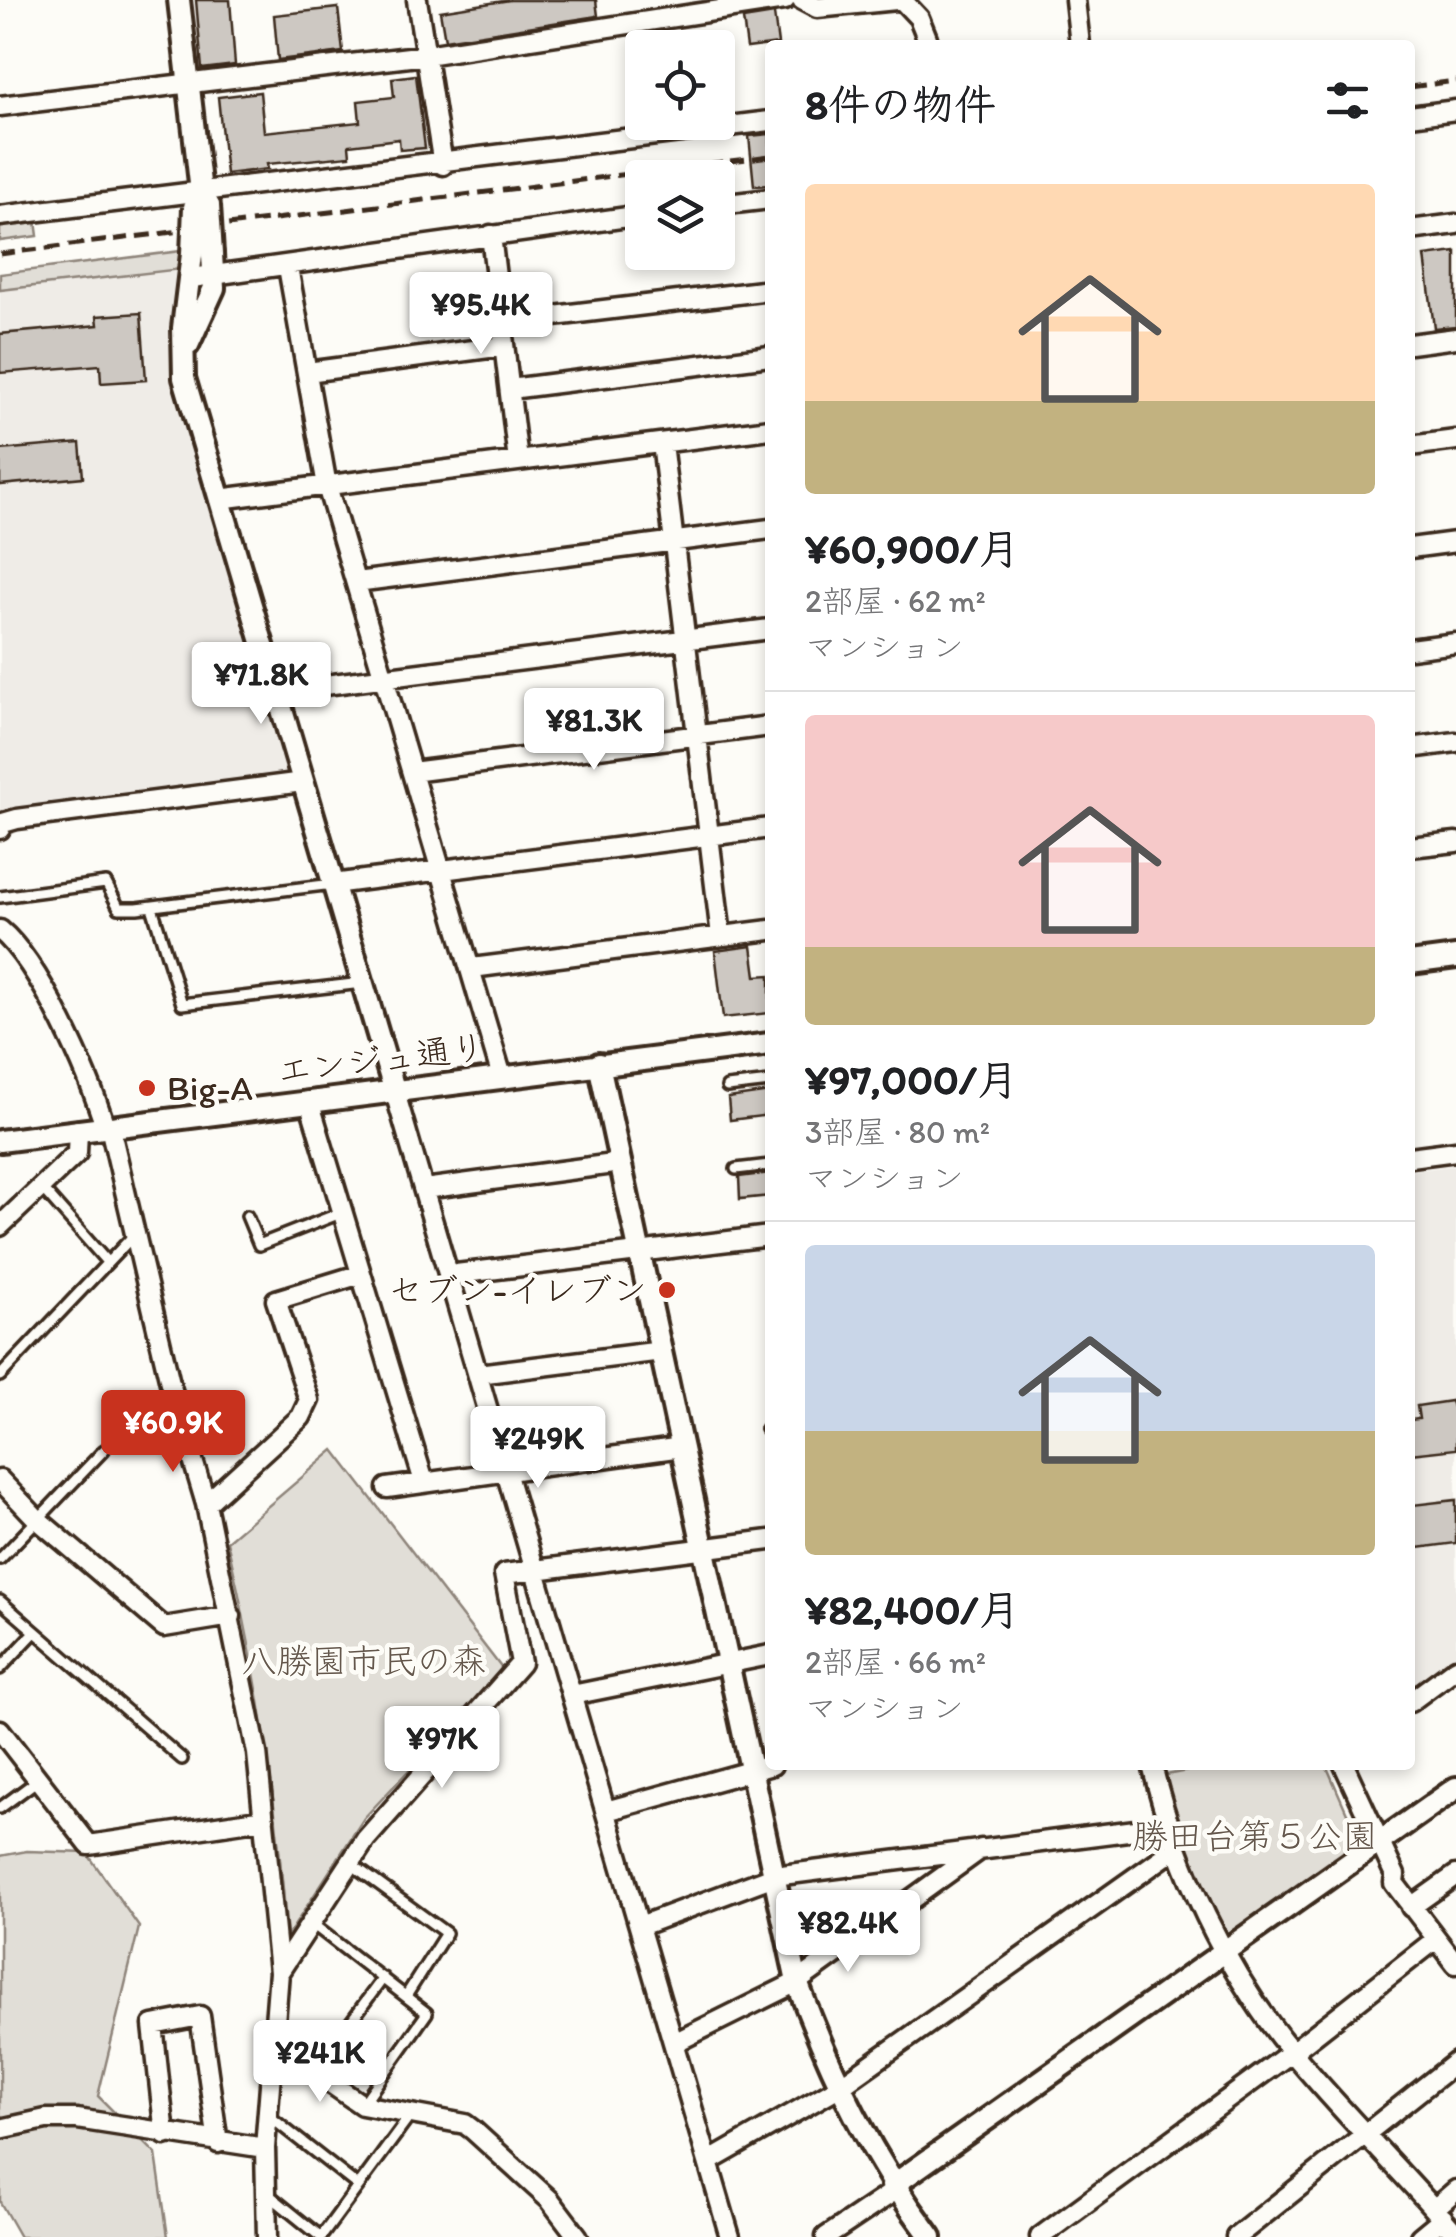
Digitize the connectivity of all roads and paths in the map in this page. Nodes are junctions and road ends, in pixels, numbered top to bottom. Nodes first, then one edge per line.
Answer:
1 (179, 0) edge
2 (417, 0) edge
3 (784, 0) edge
4 (802, 0) edge
5 (899, 0) edge
6 (1075, 0) edge
7 (927, 38) dead end
8 (1079, 40) edge
9 (426, 55) junction
10 (189, 82) junction
11 (0, 106) edge
12 (1456, 110) edge
13 (1415, 115) edge
14 (765, 122) edge
15 (444, 165) junction
16 (765, 200) edge
17 (201, 202) junction
18 (735, 204) edge
19 (0, 216) edge
20 (625, 217) edge
21 (1456, 224) edge
22 (1415, 229) edge
23 (491, 235) junction
24 (288, 267) junction
25 (202, 277) junction
26 (765, 291) edge
27 (504, 322) junction
28 (1456, 338) edge
29 (1415, 343) edge
30 (504, 346) junction
31 (765, 357) edge
32 (307, 372) junction
33 (510, 388) junction
34 (765, 430) edge
35 (1456, 440) edge
36 (662, 443) junction
37 (1415, 445) edge
38 (518, 461) junction
39 (327, 486) junction
40 (219, 498) junction
41 (765, 531) edge
42 (674, 542) junction
43 (1456, 542) edge
44 (1415, 547) edge
45 (356, 582) junction
46 (765, 629) edge
47 (685, 639) junction
48 (1456, 644) edge
49 (1415, 648) edge
50 (385, 677) junction
51 (277, 691) junction
52 (765, 727) edge
53 (697, 736) junction
54 (1456, 742) edge
55 (1415, 747) edge
56 (412, 772) junction
57 (303, 782) junction
58 (0, 829) edge
59 (765, 829) edge
60 (709, 836) junction
61 (1456, 842) edge
62 (1415, 846) edge
63 (443, 871) junction
64 (333, 884) junction
65 (0, 897) edge
66 (152, 907) junction
67 (0, 928) edge
68 (765, 931) edge
69 (721, 936) junction
70 (1456, 958) edge
71 (1415, 962) edge
72 (472, 968) junction
73 (362, 983) junction
74 (765, 1045) edge
75 (598, 1064) junction
76 (502, 1077) junction
77 (765, 1083) edge
78 (727, 1087) dead end
79 (394, 1089) junction
80 (309, 1101) junction
81 (108, 1127) junction
82 (78, 1130) junction
83 (0, 1141) edge
84 (1456, 1152) edge
85 (1415, 1156) edge
86 (621, 1163) junction
87 (765, 1166) edge
88 (736, 1169) dead end
89 (41, 1187) junction
90 (424, 1189) junction
91 (342, 1212) junction
92 (248, 1216) dead end
93 (0, 1226) edge
94 (136, 1234) junction
95 (765, 1237) edge
96 (640, 1252) junction
97 (107, 1262) junction
98 (361, 1274) junction
99 (448, 1275) junction
100 (662, 1351) junction
101 (478, 1374) junction
102 (0, 1376) edge
103 (682, 1447) junction
104 (104, 1450) dead end
105 (507, 1472) junction
106 (0, 1480) edge
107 (424, 1482) junction
108 (387, 1488) dead end
109 (206, 1504) junction
110 (36, 1518) junction
111 (765, 1541) edge
112 (703, 1549) junction
113 (0, 1559) edge
114 (536, 1570) junction
115 (0, 1601) edge
116 (231, 1616) junction
117 (32, 1634) junction
118 (765, 1656) edge
119 (728, 1660) junction
120 (0, 1668) edge
121 (1456, 1668) edge
122 (572, 1695) junction
123 (1415, 1698) edge
124 (0, 1730) edge
125 (182, 1759) dead end
126 (761, 1766) edge
127 (1153, 1770) edge
128 (1346, 1770) edge
129 (38, 1780) junction
130 (1456, 1788) edge
131 (0, 1808) edge
132 (606, 1811) junction
133 (264, 1819) junction
134 (1167, 1826) junction
135 (1379, 1843) junction
136 (984, 1846) junction
137 (1175, 1848) junction
138 (350, 1862) junction
139 (1456, 1874) edge
140 (774, 1876) junction
141 (1410, 1907) junction
142 (310, 1923) junction
143 (640, 1926) junction
144 (1435, 1940) junction
145 (1225, 1951) junction
146 (1456, 1964) edge
147 (280, 1972) junction
148 (382, 1978) junction
149 (797, 1982) junction
150 (406, 1996) junction
151 (275, 2022) junction
152 (674, 2043) junction
153 (1292, 2052) junction
154 (1456, 2062) edge
155 (316, 2069) junction
156 (838, 2087) junction
157 (362, 2105) junction
158 (269, 2116) junction
159 (410, 2116) junction
160 (0, 2129) edge
161 (1366, 2134) junction
162 (164, 2135) junction
163 (218, 2143) junction
164 (266, 2148) junction
165 (708, 2162) junction
166 (358, 2186) junction
167 (894, 2188) junction
168 (1456, 2190) edge
169 (266, 2192) junction
170 (1438, 2214) junction
171 (1456, 2234) edge
172 (267, 2237) edge
173 (578, 2237) edge
174 (730, 2237) edge
175 (826, 2237) edge
176 (931, 2237) edge
177 (1040, 2237) edge
178 (1236, 2237) edge
179 (1420, 2237) edge

1 - 10 street
2 - 9 street
3 - 9 street
4 - 5 street
5 - 7 street
6 - 8 street
9 - 10 street
9 - 15 street
10 - 11 street
10 - 17 street
12 - 13 street
14 - 15 street
15 - 17 street
16 - 18 street
17 - 19 street
17 - 25 street, bridge
20 - 23 street
21 - 22 street
23 - 24 street
23 - 27 street
24 - 25 street
24 - 32 street
25 - 40 street
26 - 27 street
27 - 30 street
28 - 29 street
30 - 32 street
30 - 33 street
31 - 33 street
32 - 39 street
33 - 38 street
34 - 36 street
35 - 37 street
36 - 38 street
36 - 42 street
38 - 39 street
39 - 40 street
39 - 45 street
40 - 51 street
41 - 42 street
42 - 45 street
42 - 47 street
43 - 44 street
45 - 50 street
46 - 47 street
47 - 50 street
47 - 53 street
48 - 49 street
50 - 51 street
50 - 56 street
51 - 57 street
52 - 53 street
53 - 56 street
53 - 60 street
54 - 55 street
56 - 63 street
57 - 58 street
57 - 64 street
59 - 60 street
60 - 63 street
60 - 69 street
61 - 62 street
63 - 64 street
63 - 72 street
64 - 66 lane
64 - 73 street
65 - 66 lane
66 - 73 lane
67 - 81 street
68 - 69 street
69 - 72 street
70 - 71 street
72 - 76 street
73 - 79 street
74 - 75 street, エンジュ通り
75 - 76 street, エンジュ通り
75 - 86 street
76 - 79 street, エンジュ通り
77 - 78 lane
79 - 80 street, エンジュ通り
79 - 90 street
80 - 81 street, エンジュ通り
80 - 91 street
81 - 82 street, エンジュ通り
81 - 94 street
82 - 83 street, エンジュ通り
82 - 89 street
84 - 85 street
86 - 90 street
86 - 96 street
87 - 88 lane
89 - 93 street
89 - 97 lane
90 - 99 street
91 - 92 lane
91 - 98 street
94 - 97 lane
94 - 109 street
95 - 96 street
96 - 99 street
96 - 100 street
97 - 102 lane
98 - 107 street
98 - 109 street
99 - 101 street
100 - 101 street
100 - 103 street
101 - 105 street
103 - 105 street
103 - 112 street
104 - 110 lane
105 - 107 street
105 - 114 street
106 - 110 street
107 - 108 street
109 - 116 street
110 - 113 lane
110 - 116 street
111 - 112 street
112 - 114 street
112 - 119 street
114 - 122 street
114 - 138 street
115 - 117 lane
116 - 133 street
117 - 120 lane
117 - 125 lane
118 - 119 street
119 - 122 street
119 - 126 street
121 - 123 street
122 - 132 street
124 - 129 street
126 - 132 street
126 - 140 street
127 - 134 street
128 - 135 street
129 - 131 lane
129 - 133 street
130 - 135 street
132 - 143 street
133 - 147 street
134 - 136 street
134 - 137 street
135 - 141 street
135 - 145 street
136 - 140 street
136 - 149 street
137 - 145 street
137 - 156 street
138 - 142 street
138 - 150 lane
139 - 141 street
140 - 143 street
140 - 149 street
141 - 144 street
142 - 147 street
142 - 148 lane
143 - 152 street
144 - 146 street
144 - 153 street
145 - 153 street
145 - 167 street
147 - 151 street
148 - 150 lane
148 - 155 lane
149 - 152 street
149 - 156 street
150 - 157 lane
151 - 155 street
151 - 158 street
152 - 165 street
153 - 161 street
153 - 177 street
154 - 161 street
155 - 157 street
156 - 165 street
156 - 167 street
157 - 159 street
158 - 164 street
158 - 166 lane
159 - 166 lane
159 - 173 street
160 - 162 street
161 - 170 street
161 - 178 street
162 - 163 street
162 - 163 street
163 - 164 street
164 - 169 street
165 - 174 street
166 - 169 lane
167 - 175 street
167 - 176 street
168 - 170 street
169 - 172 street
170 - 171 street
170 - 179 street

